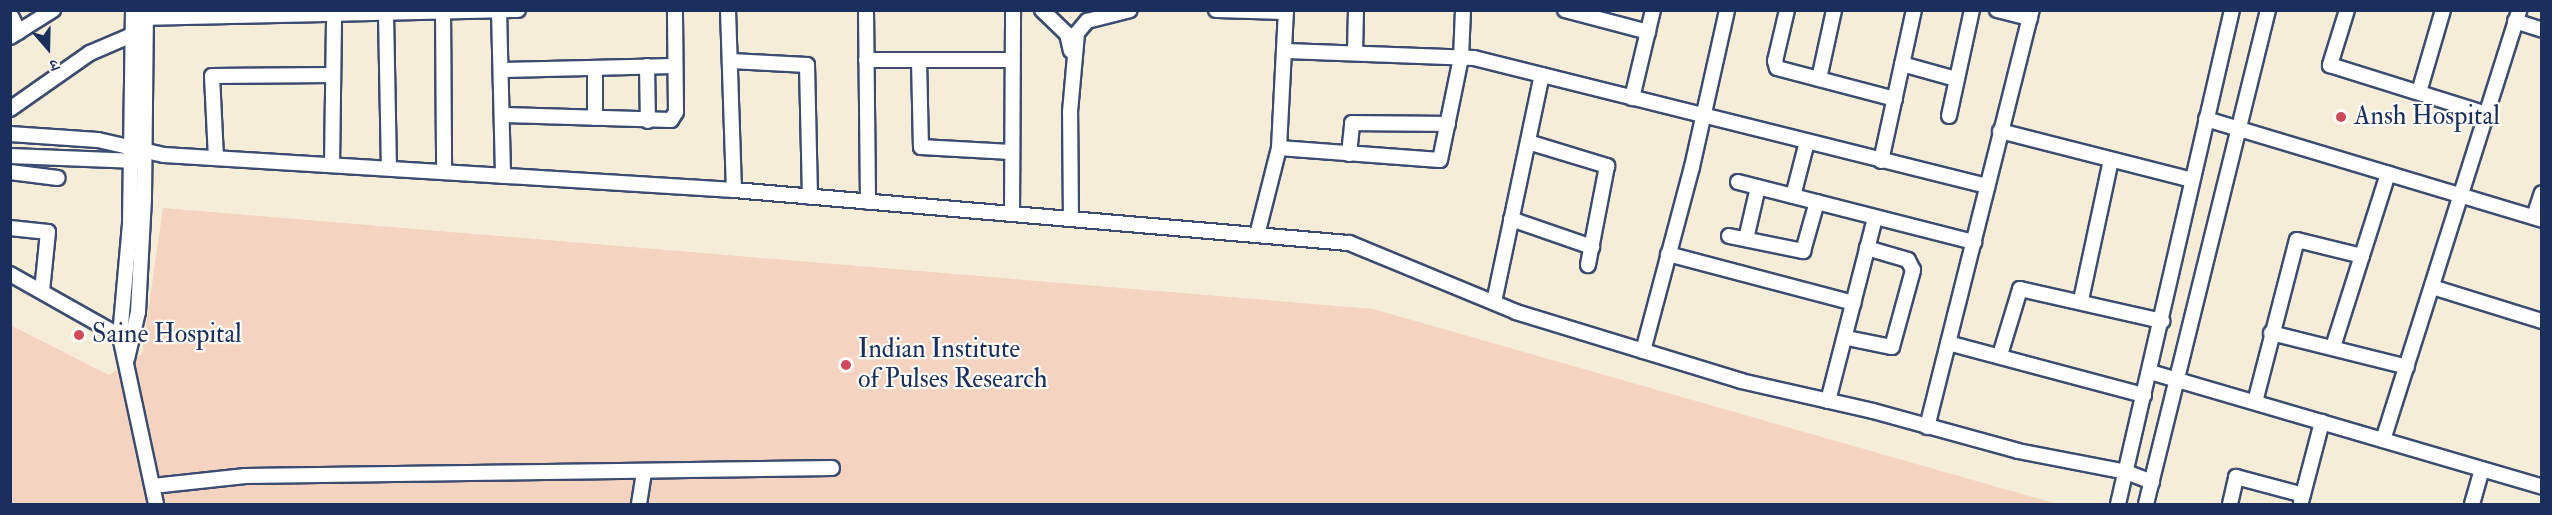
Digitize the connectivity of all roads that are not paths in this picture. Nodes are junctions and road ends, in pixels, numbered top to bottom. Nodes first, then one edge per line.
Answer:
1 (518, 10) edge
2 (675, 10) edge
3 (728, 10) edge
4 (866, 10) edge
5 (1013, 10) edge
6 (1042, 10) edge
7 (1130, 10) edge
8 (1216, 10) edge
9 (1356, 10) edge
10 (1462, 10) edge
11 (1565, 10) edge
12 (1653, 10) edge
13 (1727, 10) edge
14 (1787, 10) edge
15 (1834, 10) edge
16 (1914, 10) edge
17 (1972, 10) edge
18 (1997, 10) edge
19 (2232, 10) edge
20 (2268, 10) edge
21 (2347, 10) edge
22 (2443, 10) edge
23 (499, 11) edge
24 (1286, 11) edge
25 (48, 12) edge
26 (443, 12) edge
27 (1105, 12) edge
28 (10, 14) edge
29 (147, 14) edge
30 (386, 14) junction
31 (2031, 14) edge
32 (334, 15) junction
33 (2517, 16) edge
34 (2541, 30) edge
35 (1648, 32) junction
36 (15, 34) edge
37 (132, 35) junction
38 (1286, 51) junction
39 (1355, 53) junction
40 (1073, 56) junction
41 (1461, 58) junction
42 (866, 60) junction
43 (919, 60) junction
44 (1011, 60) junction
45 (731, 61) junction
46 (1902, 64) junction
47 (647, 66) junction
48 (674, 66) junction
49 (595, 68) junction
50 (503, 69) junction
51 (333, 75) junction
52 (1542, 75) junction
53 (1818, 79) junction
54 (1956, 79) junction
55 (2419, 92) junction
56 (1632, 98) junction
57 (1895, 99) junction
58 (10, 108) edge
59 (2486, 114) junction
60 (505, 115) junction
61 (1703, 116) junction
62 (1949, 116) dead end
63 (595, 118) junction
64 (2206, 119) junction
65 (648, 121) junction
66 (1448, 124) junction
67 (2000, 131) junction
68 (2239, 132) junction
69 (10, 134) edge
70 (1528, 142) junction
71 (1807, 142) junction
72 (1279, 148) junction
73 (1011, 152) junction
74 (1349, 153) junction
75 (137, 154) junction
76 (10, 156) edge
77 (216, 158) junction
78 (2111, 160) junction
79 (1881, 161) junction
80 (332, 165) junction
81 (389, 168) junction
82 (10, 172) edge
83 (444, 172) junction
84 (2388, 174) junction
85 (503, 176) junction
86 (58, 178) dead end
87 (2192, 180) junction
88 (1738, 182) dead end
89 (1987, 186) junction
90 (1758, 187) junction
91 (734, 190) junction
92 (2541, 193) edge
93 (2460, 195) junction
94 (1793, 196) junction
95 (810, 197) junction
96 (868, 202) junction
97 (1817, 202) junction
98 (1012, 214) junction
99 (1875, 218) junction
100 (1071, 219) junction
101 (1512, 219) junction
102 (2538, 219) edge
103 (10, 228) edge
104 (1257, 235) junction
105 (1729, 236) dead end
106 (1746, 239) junction
107 (1974, 242) junction
108 (1592, 247) junction
109 (1867, 249) junction
110 (1668, 254) junction
111 (2362, 256) junction
112 (1588, 265) dead end
113 (10, 274) edge
114 (2432, 287) junction
115 (42, 291) junction
116 (2081, 300) junction
117 (1494, 302) junction
118 (1854, 303) junction
119 (2162, 321) junction
120 (2541, 321) edge
121 (2271, 333) junction
122 (120, 336) junction
123 (1847, 338) junction
124 (1948, 343) junction
125 (2333, 347) junction
126 (1643, 351) junction
127 (2000, 355) junction
128 (126, 361) junction
129 (2408, 367) junction
130 (2150, 372) junction
131 (2176, 378) junction
132 (2144, 395) junction
133 (1828, 401) junction
134 (2254, 402) junction
135 (2322, 422) junction
136 (1927, 427) junction
137 (2383, 440) junction
138 (832, 468) dead end
139 (2482, 470) junction
140 (644, 471) junction
141 (2126, 472) junction
142 (2152, 482) junction
143 (153, 486) junction
144 (2541, 487) edge
145 (2302, 500) edge
146 (156, 504) edge
147 (639, 504) edge
148 (2118, 504) edge
149 (2146, 504) edge
150 (2230, 504) edge
151 (2472, 504) edge

1 - 23 street
2 - 48 street
3 - 45 street
4 - 42 street
5 - 44 street
6 - 40 street
7 - 27 street
8 - 24 street
9 - 39 street
10 - 41 street
11 - 35 street
12 - 35 street
13 - 61 street
14 - 53 street
15 - 53 street
16 - 46 street
17 - 54 street
18 - 31 street
19 - 64 street
20 - 68 street
21 - 55 street
22 - 55 street
23 - 26 street
23 - 50 street
24 - 38 street
25 - 36 street
26 - 30 street
26 - 83 street
27 - 40 street
28 - 36 street
29 - 32 street
29 - 37 street
29 - 75 street
30 - 32 street
30 - 81 street
31 - 67 street
32 - 51 street
33 - 34 street
33 - 59 street
35 - 56 street
37 - 58 street
37 - 75 street
38 - 39 street
38 - 72 street
39 - 41 street
40 - 100 street
41 - 52 street
41 - 66 street
42 - 43 street
42 - 96 street
43 - 44 street
43 - 73 street
44 - 73 street
45 - 91 street
45 - 95 street
46 - 54 street
46 - 57 street
47 - 48 street
47 - 49 street
47 - 65 street
48 - 65 street
49 - 50 street
49 - 63 street
50 - 60 street
51 - 77 street
51 - 80 street
52 - 56 street
52 - 70 street
53 - 57 street
54 - 62 street
55 - 59 street
56 - 61 street
57 - 79 street
59 - 93 street
60 - 63 street
60 - 85 street
61 - 71 street
61 - 110 street
63 - 65 street
64 - 68 street
64 - 87 street
66 - 74 street
66 - 74 street
67 - 78 street
67 - 89 street
68 - 84 street
68 - 131 street
69 - 75 street
70 - 101 street
70 - 108 street
71 - 79 street
71 - 94 street
72 - 74 street
72 - 104 street
73 - 98 street
75 - 76 street
75 - 77 street
75 - 122 street
75 - 128 street
77 - 80 street
78 - 87 street
78 - 116 street
79 - 89 street
80 - 81 street
81 - 83 street
82 - 86 street
83 - 85 street
84 - 93 street
84 - 111 street
85 - 91 street
87 - 119 street
88 - 90 street
89 - 107 street
90 - 94 street
90 - 106 street
91 - 95 street
92 - 102 street
93 - 102 street
93 - 114 street
94 - 97 street
95 - 96 street
96 - 98 street
97 - 99 street
97 - 106 street
98 - 100 street
99 - 107 street
99 - 109 street
100 - 104 street
101 - 108 street
101 - 117 street
103 - 115 street
104 - 117 street
105 - 106 street
107 - 124 street
108 - 112 street
109 - 118 street
109 - 123 street
110 - 118 street
110 - 126 street
111 - 121 street
111 - 125 street
113 - 115 street
114 - 120 street
114 - 129 street
115 - 122 street
116 - 119 street
116 - 127 street
117 - 126 street
118 - 123 street
119 - 130 street
121 - 125 street
121 - 134 street
122 - 128 street
123 - 133 street
124 - 127 street
124 - 136 street
125 - 129 street
126 - 133 street
127 - 132 street
128 - 143 street
129 - 137 street
130 - 131 street
130 - 132 street
131 - 134 street
131 - 142 street
132 - 141 street
133 - 136 street
134 - 135 street
135 - 137 street
135 - 145 street
136 - 141 street
137 - 139 street
138 - 140 street
139 - 144 street
139 - 151 street
140 - 143 street
140 - 147 street
141 - 142 street
141 - 148 street
142 - 149 street
143 - 146 street
145 - 150 street

